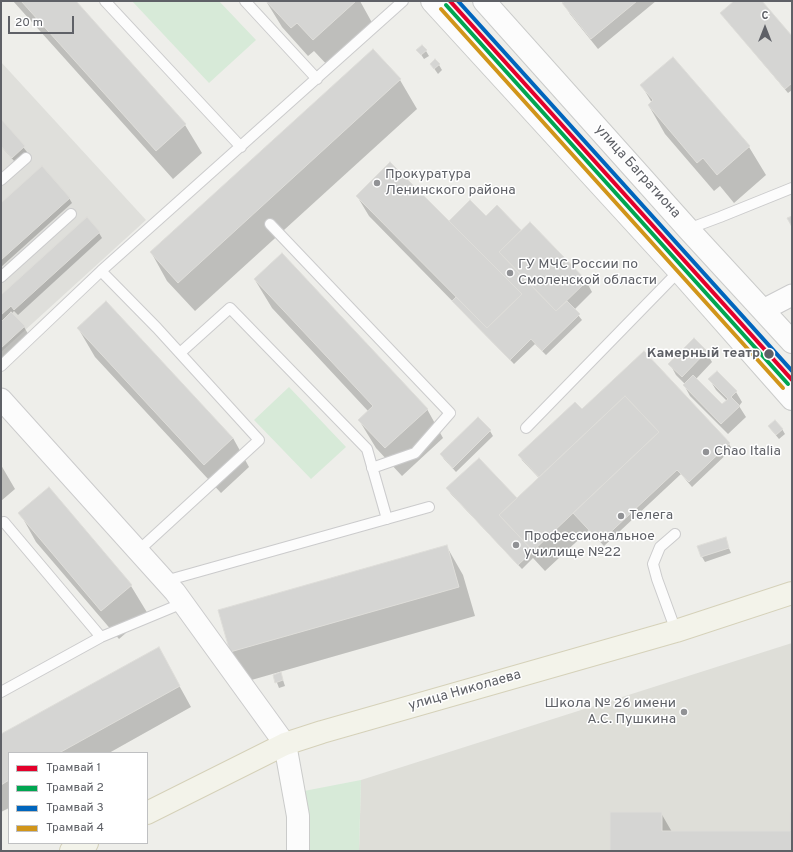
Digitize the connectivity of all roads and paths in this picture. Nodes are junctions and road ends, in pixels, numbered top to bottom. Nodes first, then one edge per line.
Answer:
1 (105, 1) edge
2 (245, 1) edge
3 (403, 1) edge
4 (432, 1) edge
5 (484, 1) edge
6 (317, 79) junction
7 (241, 147) junction
8 (26, 158) dead end
9 (2, 176) edge
10 (792, 188) edge
11 (71, 214) dead end
12 (270, 224) dead end
13 (688, 229) junction
14 (101, 271) junction
15 (679, 271) junction
16 (1, 277) edge
17 (792, 295) edge
18 (762, 310) junction
19 (792, 342) edge
20 (180, 353) junction
21 (1, 366) edge
22 (1, 399) edge
23 (792, 399) edge
24 (526, 428) dead end
25 (372, 468) junction
26 (430, 507) dead end
27 (387, 520) junction
28 (4, 522) dead end
29 (675, 534) dead end
30 (138, 551) junction
31 (165, 581) junction
32 (792, 593) edge
33 (183, 603) junction
34 (676, 631) junction
35 (101, 637) junction
36 (1, 692) edge
37 (285, 744) junction
38 (148, 812) edge
39 (85, 844) edge
40 (71, 851) edge
41 (298, 851) edge

1 - 7 lane
2 - 6 lane
3 - 6 lane
4 - 15 main road
5 - 13 main road, улица Багратиона
6 - 7 lane
7 - 14 lane
8 - 9 lane
10 - 13 lane
11 - 16 lane
12 - 25 lane
13 - 18 main road, улица Багратиона
14 - 20 lane
14 - 21 lane
15 - 23 main road
15 - 24 lane
17 - 18 street
18 - 19 main road, улица Багратиона
20 - 25 lane
20 - 30 lane
22 - 30 street
25 - 27 lane
26 - 27 lane
27 - 31 lane
28 - 35 lane
29 - 34 lane
30 - 31 street
31 - 33 street
32 - 34 main road, улица Николаева
33 - 35 lane
33 - 37 street
34 - 37 main road, улица Николаева
35 - 36 lane
37 - 38 main road, улица Николаева
37 - 41 main road
39 - 40 main road

